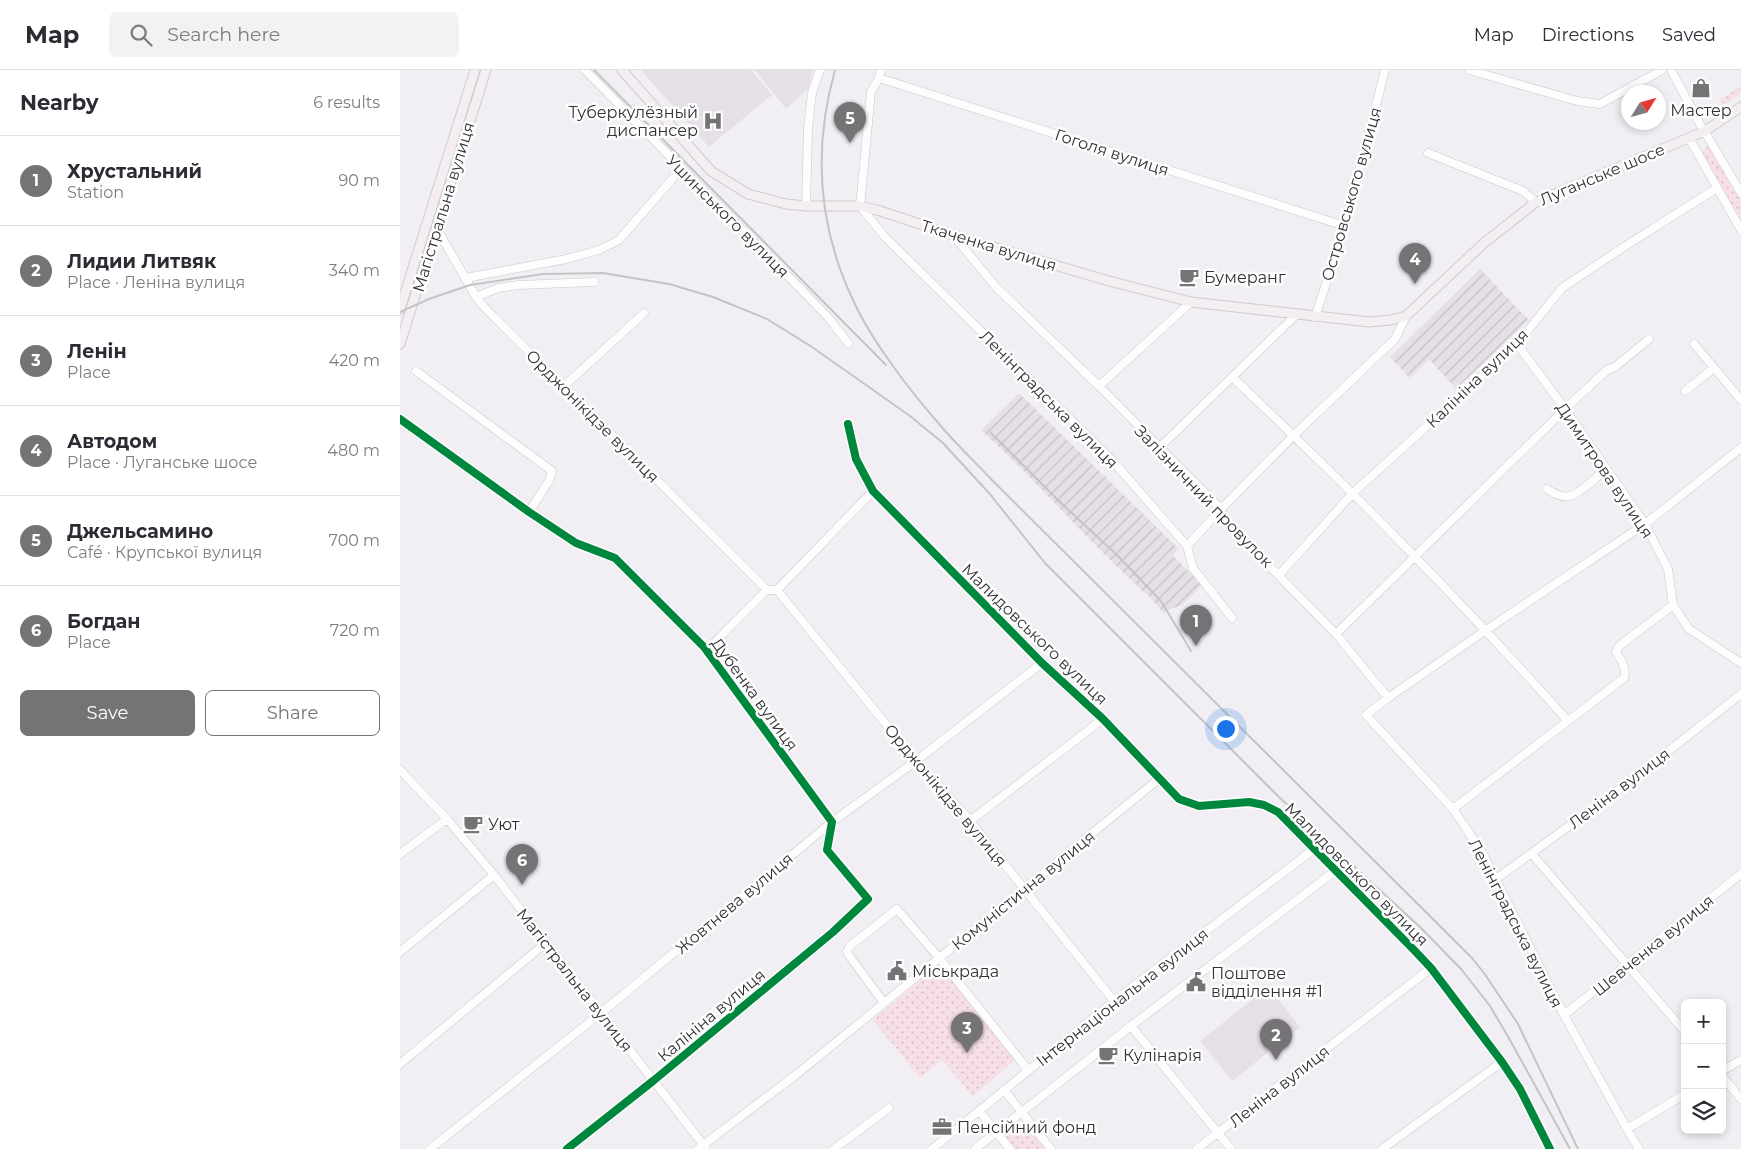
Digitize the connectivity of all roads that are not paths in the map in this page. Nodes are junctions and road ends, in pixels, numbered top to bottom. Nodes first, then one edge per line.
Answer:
1 (475, 70) edge
2 (486, 70) edge
3 (585, 70) edge
4 (622, 70) edge
5 (820, 70) edge
6 (1385, 70) edge
7 (1468, 70) edge
8 (1662, 70) edge
9 (1671, 70) edge
10 (880, 74) edge
11 (1741, 107) edge
12 (1705, 131) junction
13 (1689, 138) junction
14 (1428, 154) dead end
15 (673, 178) dead end
16 (1717, 188) junction
17 (1741, 193) edge
18 (1536, 202) junction
19 (806, 206) junction
20 (860, 206) junction
21 (1345, 226) junction
22 (437, 228) junction
23 (1741, 230) edge
24 (953, 235) junction
25 (466, 278) junction
26 (594, 282) dead end
27 (403, 293) edge
28 (476, 297) junction
29 (1190, 302) junction
30 (400, 309) edge
31 (644, 312) dead end
32 (1296, 315) junction
33 (1406, 316) junction
34 (1315, 317) junction
35 (1649, 339) dead end
36 (848, 342) dead end
37 (400, 344) edge
38 (1517, 344) junction
39 (1694, 344) dead end
40 (1714, 368) junction
41 (416, 371) dead end
42 (1232, 377) junction
43 (1099, 386) junction
44 (563, 387) junction
45 (1685, 391) dead end
46 (1741, 400) edge
47 (1564, 409) junction
48 (400, 419) edge
49 (848, 424) dead end
50 (1294, 435) junction
51 (1159, 448) junction
52 (1741, 448) edge
53 (1606, 469) junction
54 (1546, 489) dead end
55 (873, 491) junction
56 (1352, 494) junction
57 (1221, 509) junction
58 (529, 512) junction
59 (1645, 524) junction
60 (1187, 546) junction
61 (1415, 556) junction
62 (1279, 575) junction
63 (767, 590) junction
64 (777, 590) junction
65 (1673, 605) junction
66 (1232, 618) dead end
67 (1486, 630) junction
68 (1336, 634) junction
69 (706, 651) junction
70 (1042, 663) junction
71 (1741, 664) edge
72 (1741, 694) edge
73 (1388, 698) junction
74 (1103, 720) junction
75 (1568, 721) junction
76 (916, 761) junction
77 (400, 770) edge
78 (1160, 778) junction
79 (1453, 809) junction
80 (447, 819) junction
81 (970, 821) junction
82 (832, 822) junction
83 (1314, 849) junction
84 (400, 854) edge
85 (1532, 854) junction
86 (1335, 871) junction
87 (1741, 874) edge
88 (494, 875) junction
89 (1496, 880) junction
90 (1024, 888) junction
91 (547, 942) junction
92 (400, 952) edge
93 (940, 959) junction
94 (1628, 965) junction
95 (1431, 968) junction
96 (1114, 1001) junction
97 (884, 1003) junction
98 (601, 1013) junction
99 (1564, 1015) junction
100 (1131, 1026) junction
101 (1681, 1027) edge
102 (1741, 1060) edge
103 (1502, 1062) junction
104 (400, 1064) edge
105 (1726, 1069) edge
106 (1028, 1070) junction
107 (653, 1081) junction
108 (1726, 1081) edge
109 (1004, 1090) junction
110 (1681, 1096) edge
111 (1741, 1099) edge
112 (889, 1108) dead end
113 (979, 1111) junction
114 (1021, 1112) junction
115 (1627, 1129) junction
116 (996, 1133) junction
117 (1218, 1133) junction
118 (702, 1148) edge
119 (430, 1149) edge
120 (567, 1149) edge
121 (834, 1149) edge
122 (932, 1149) edge
123 (975, 1149) edge
124 (1010, 1149) edge
125 (1051, 1149) edge
126 (1197, 1149) edge
127 (1231, 1149) edge
128 (1382, 1149) edge
129 (1550, 1149) edge
130 (1640, 1149) edge

1 - 27 main road, Магістральна вулиця
2 - 22 main road, Магістральна вулиця
3 - 36 street, Ушинського вулиця
4 - 19 main road, Ткаченка вулиця
5 - 19 street
6 - 21 street, Островського вулиця
7 - 8 street
9 - 12 street
10 - 20 street
10 - 21 street, Гоголя вулиця
11 - 12 main road, Луганське шосе
12 - 13 main road, Луганське шосе
12 - 17 street
13 - 16 street
13 - 18 main road, Луганське шосе
14 - 18 street
15 - 25 street
16 - 23 street
16 - 38 street, Калініна вулиця
18 - 33 main road, Луганське шосе
19 - 20 main road, Ткаченка вулиця
20 - 24 main road, Ткаченка вулиця
20 - 60 street, Ленінградська вулиця
21 - 34 street, Островського вулиця
22 - 25 street, Орджонікідзе вулиця
22 - 37 main road, Магістральна вулиця
24 - 29 main road, Ткаченка вулиця
24 - 43 street, Залізничний провулок
25 - 28 street, Орджонікідзе вулиця
26 - 28 street
27 - 30 main road, Магістральна вулиця
28 - 44 street, Орджонікідзе вулиця
29 - 32 main road, Ткаченка вулиця
29 - 43 street
31 - 44 street
32 - 34 main road, Ткаченка вулиця
32 - 42 street
33 - 34 main road, Ткаченка вулиця
33 - 50 street
35 - 47 street
38 - 47 street, Димитрова вулиця
38 - 56 street, Калініна вулиця
39 - 40 street
40 - 45 street
40 - 46 street
41 - 58 street
42 - 50 street
42 - 51 street
43 - 51 street, Залізничний провулок
44 - 63 street, Орджонікідзе вулиця
47 - 53 street, Димитрова вулиця
47 - 61 street
48 - 58 street, Дубенка вулиця
49 - 55 street, Малидовського вулиця
50 - 56 street
50 - 57 street
51 - 57 street, Залізничний провулок
52 - 59 street
53 - 54 street
53 - 59 street, Димитрова вулиця
55 - 64 street
55 - 70 street, Малидовського вулиця
56 - 61 street
56 - 62 street, Калініна вулиця
57 - 60 street
57 - 62 street, Залізничний провулок
58 - 69 street, Дубенка вулиця
59 - 65 street, Димитрова вулиця
59 - 67 street
60 - 66 street, Ленінградська вулиця
61 - 67 street
61 - 68 street
62 - 68 street, Залізничний провулок
63 - 64 street
63 - 69 street
64 - 76 street, Орджонікідзе вулиця
65 - 71 street, Димитрова вулиця
65 - 75 street
67 - 73 street
67 - 75 street
68 - 73 street, Залізничний провулок
69 - 82 street, Дубенка вулиця
70 - 74 street, Малидовського вулиця
70 - 76 street, Жовтнева вулиця
72 - 85 street, Леніна вулиця
73 - 79 street, Ленінградська вулиця
74 - 78 street, Малидовського вулиця
74 - 81 street
75 - 79 street
76 - 81 street, Орджонікідзе вулиця
76 - 82 street, Жовтнева вулиця
77 - 80 street, Магістральна вулиця
78 - 83 street, Малидовського вулиця
78 - 90 street, Комуністична вулиця
79 - 89 street, Ленінградська вулиця
80 - 84 street
80 - 88 street, Магістральна вулиця
81 - 90 street, Орджонікідзе вулиця
82 - 98 street, Жовтнева вулиця
82 - 107 street, Калініна вулиця
83 - 86 street, Малидовського вулиця
83 - 96 street, Інтернаціональна вулиця
85 - 89 street, Леніна вулиця
85 - 94 street
86 - 95 street, Малидовського вулиця
86 - 100 street, Інтернаціональна вулиця
87 - 94 street, Шевченка вулиця
88 - 91 street, Магістральна вулиця
88 - 92 street
89 - 99 street, Ленінградська вулиця
90 - 93 street, Комуністична вулиця
90 - 96 street, Орджонікідзе вулиця
91 - 98 street, Магістральна вулиця
91 - 104 street
93 - 97 street, Комуністична вулиця
93 - 97 street
93 - 106 street
94 - 99 street, Шевченка вулиця
94 - 101 street
95 - 103 street, Малидовського вулиця
95 - 117 street, Леніна вулиця
96 - 106 street, Інтернаціональна вулиця
97 - 118 street, Комуністична вулиця
98 - 107 street, Магістральна вулиця
98 - 119 street, Жовтнева вулиця
99 - 115 street, Ленінградська вулиця
100 - 114 street, Інтернаціональна вулиця
100 - 117 street
102 - 105 street
103 - 128 street
103 - 129 street, Малидовського вулиця
106 - 109 street, Інтернаціональна вулиця
107 - 118 street, Магістральна вулиця
107 - 120 street, Калініна вулиця
108 - 111 street
109 - 113 street, Інтернаціональна вулиця
109 - 114 street
110 - 115 street
112 - 121 street
113 - 116 street
113 - 122 street, Інтернаціональна вулиця
114 - 116 street, Інтернаціональна вулиця
114 - 125 street
115 - 130 street, Ленінградська вулиця
116 - 123 street, Інтернаціональна вулиця
116 - 124 street
117 - 126 street, Леніна вулиця
117 - 127 street

